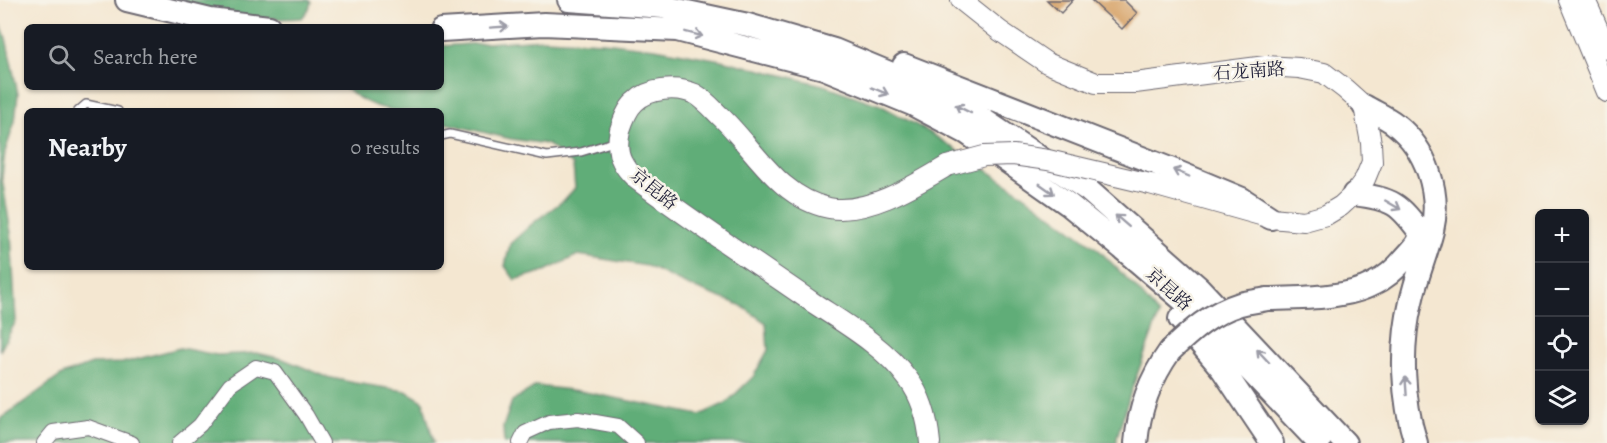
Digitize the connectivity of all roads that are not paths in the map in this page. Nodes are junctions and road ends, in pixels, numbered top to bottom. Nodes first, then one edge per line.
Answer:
1 (127, 0) edge
2 (569, 0) edge
3 (961, 0) edge
4 (1569, 0) edge
5 (1585, 0) edge
6 (240, 24) edge
7 (748, 25) junction
8 (444, 30) edge
9 (1607, 49) edge
10 (1607, 92) edge
11 (1364, 106) junction
12 (81, 108) edge
13 (104, 108) edge
14 (444, 135) edge
15 (618, 141) junction
16 (1354, 194) junction
17 (1270, 218) junction
18 (1424, 240) junction
19 (1122, 248) junction
20 (1174, 355) junction
21 (44, 443) edge
22 (132, 443) edge
23 (179, 443) edge
24 (322, 443) edge
25 (520, 443) edge
26 (637, 443) edge
27 (930, 443) edge
28 (1136, 443) edge
29 (1147, 443) edge
30 (1272, 443) edge
31 (1319, 443) edge
32 (1345, 443) edge
33 (1416, 443) edge

1 - 6 highway
2 - 7 highway, 京昆路
3 - 11 main road, 石龙南路
4 - 10 main road
5 - 9 main road
17 -> 7 highway
32 -> 7 highway, 京昆路
8 -> 19 highway, 京昆路
11 - 16 main road
11 - 18 highway
12 - 13 lane
14 - 15 lane
15 - 17 main road, bridge
15 - 27 main road, 京昆路
16 - 17 main road
16 -> 18 highway
18 - 20 highway, bridge
33 -> 18 highway
19 - 30 highway
19 - 31 highway, 京昆路
20 - 28 highway
20 - 29 highway
21 - 22 street
23 - 24 street
25 - 26 street

